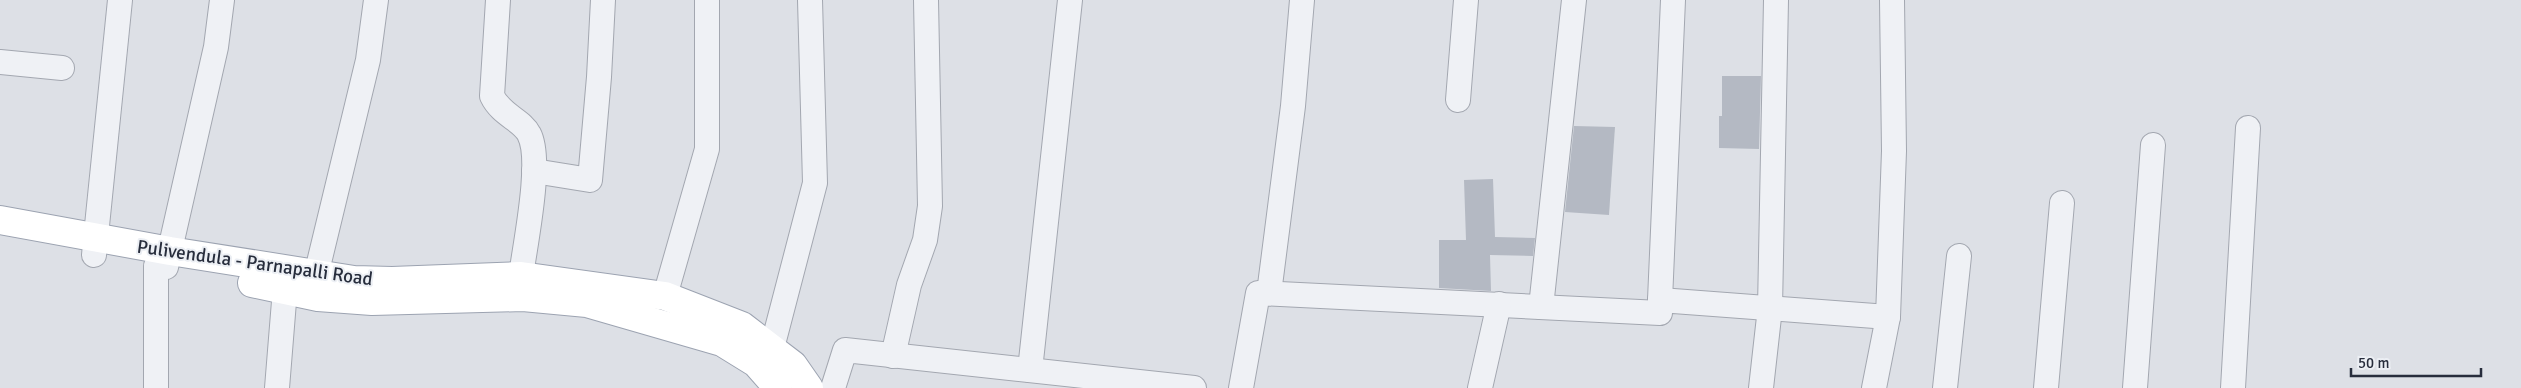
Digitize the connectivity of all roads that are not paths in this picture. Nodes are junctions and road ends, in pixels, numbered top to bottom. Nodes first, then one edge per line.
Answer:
1 (120, 0) edge
2 (222, 0) edge
3 (376, 0) edge
4 (498, 0) edge
5 (602, 0) edge
6 (707, 0) edge
7 (810, 0) edge
8 (926, 0) edge
9 (1070, 0) edge
10 (1302, 0) edge
11 (1466, 0) edge
12 (1574, 0) edge
13 (1673, 0) edge
14 (1776, 0) edge
15 (1892, 0) edge
16 (0, 62) edge
17 (62, 68) dead end
18 (1458, 100) dead end
19 (2248, 128) dead end
20 (2153, 145) dead end
21 (534, 171) junction
22 (2062, 203) dead end
23 (0, 220) edge
24 (0, 238) edge
25 (95, 247) junction
26 (1959, 256) dead end
27 (164, 262) junction
28 (316, 275) junction
29 (521, 276) junction
30 (285, 289) junction
31 (1269, 292) junction
32 (665, 296) junction
33 (1660, 300) junction
34 (1498, 304) junction
35 (1541, 307) junction
36 (1770, 308) junction
37 (1888, 317) junction
38 (772, 348) junction
39 (893, 356) junction
40 (1030, 370) junction
41 (156, 388) edge
42 (277, 388) edge
43 (778, 388) edge
44 (809, 388) edge
45 (833, 388) edge
46 (1194, 388) edge
47 (1241, 388) edge
48 (1480, 388) edge
49 (1761, 388) edge
50 (1874, 388) edge
51 (1945, 388) edge
52 (2046, 388) edge
53 (2135, 388) edge
54 (2234, 388) edge

1 - 25 street
2 - 27 street
3 - 28 street
4 - 21 street
5 - 21 street
6 - 32 street
7 - 38 street
8 - 39 street
9 - 40 street
10 - 31 street
11 - 18 street
12 - 35 street
13 - 33 street
14 - 36 street
15 - 37 street
16 - 17 street
19 - 54 street
20 - 53 street
21 - 29 street
22 - 52 street
23 - 25 main road, Pulivendula - Parnapalli Road
24 - 25 main road, Pulivendula - Parnapalli Road
25 - 27 main road, Pulivendula - Parnapalli Road
26 - 51 street
27 - 28 main road, Pulivendula - Parnapalli Road
27 - 30 main road, Pulivendula - Parnapalli Road
27 - 41 street
28 - 29 main road, Pulivendula - Parnapalli Road
29 - 32 main road, Pulivendula - Parnapalli Road
30 - 42 street
30 - 43 main road, Pulivendula - Parnapalli Road
31 - 34 street
31 - 47 street
32 - 38 main road, Pulivendula - Parnapalli Road
33 - 35 street
33 - 36 street
34 - 35 street
34 - 48 street
36 - 37 street
36 - 49 street
37 - 50 street
38 - 44 main road, Pulivendula - Parnapalli Road
39 - 40 street
39 - 45 street
40 - 46 street

